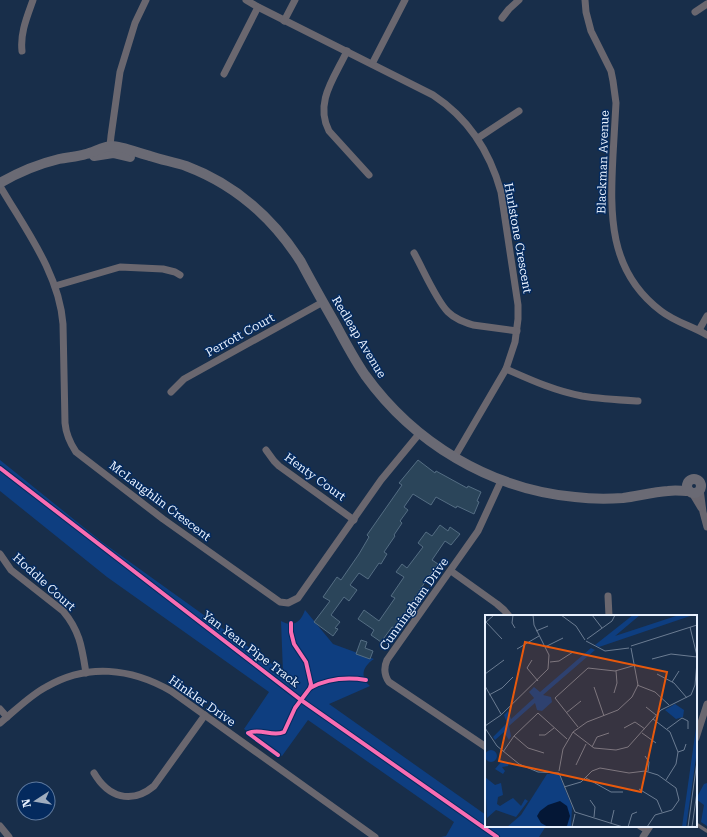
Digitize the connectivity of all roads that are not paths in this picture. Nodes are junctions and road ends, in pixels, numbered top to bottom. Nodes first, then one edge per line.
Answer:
1 (33, 0) edge
2 (146, 0) edge
3 (246, 0) edge
4 (295, 0) edge
5 (405, 0) edge
6 (519, 0) edge
7 (585, 0) edge
8 (707, 4) edge
9 (258, 8) junction
10 (695, 12) dead end
11 (502, 18) dead end
12 (284, 21) junction
13 (22, 51) dead end
14 (347, 51) junction
15 (372, 64) junction
16 (224, 74) dead end
17 (519, 111) dead end
18 (478, 138) junction
19 (113, 148) junction
20 (369, 175) dead end
21 (0, 183) edge
22 (0, 186) edge
23 (414, 253) dead end
24 (180, 275) dead end
25 (55, 286) junction
26 (323, 302) junction
27 (707, 316) edge
28 (699, 330) junction
29 (517, 331) junction
30 (707, 335) edge
31 (506, 369) junction
32 (171, 392) dead end
33 (638, 401) dead end
34 (419, 434) junction
35 (266, 450) dead end
36 (454, 458) junction
37 (501, 480) junction
38 (698, 486) edge
39 (354, 520) junction
40 (707, 527) edge
41 (0, 554) edge
42 (451, 571) junction
43 (608, 596) dead end
44 (507, 615) edge
45 (608, 615) edge
46 (86, 673) junction
47 (707, 704) edge
48 (0, 709) edge
49 (204, 715) junction
50 (7, 717) junction
51 (0, 723) edge
52 (697, 735) edge
53 (485, 747) edge
54 (94, 773) dead end
55 (697, 825) edge
56 (0, 826) edge
57 (649, 828) edge
58 (707, 831) edge
59 (9, 837) edge
60 (376, 837) edge
61 (643, 837) edge

1 - 13 street
2 - 19 street
3 - 9 street, Hurlstone Crescent
4 - 12 street
5 - 15 street
6 - 11 street
7 - 28 street, Blackman Avenue
8 - 10 street
9 - 12 street, Hurlstone Crescent
9 - 16 street
12 - 14 street, Hurlstone Crescent
14 - 15 street, Hurlstone Crescent
14 - 20 street
15 - 18 street, Hurlstone Crescent
17 - 18 street
18 - 29 street, Hurlstone Crescent
19 - 21 street, Redleap Avenue
19 - 26 street, Redleap Avenue
22 - 25 street, McLaughlin Crescent
23 - 29 street
24 - 25 street
25 - 39 street, McLaughlin Crescent
26 - 32 street, Perrott Court
26 - 34 street, Redleap Avenue
27 - 28 street
28 - 30 street, Blackman Avenue
29 - 31 street, Hurlstone Crescent
31 - 33 street
31 - 36 street, Hurlstone Crescent
34 - 36 street, Redleap Avenue
34 - 39 street, McLaughlin Crescent
35 - 39 street, Henty Court
36 - 37 street, Redleap Avenue
37 - 38 street, Redleap Avenue
37 - 42 street, Cunningham Drive
38 - 40 street
41 - 46 street, Hoddle Court
42 - 44 street
42 - 53 street, Cunningham Drive
43 - 45 street
46 - 49 street, Hinkler Drive
46 - 50 street, Hinkler Drive
47 - 52 street
48 - 50 street
49 - 54 street
49 - 60 street, Hinkler Drive
50 - 51 street, Hinkler Drive
55 - 58 lane
56 - 59 street
57 - 61 street

